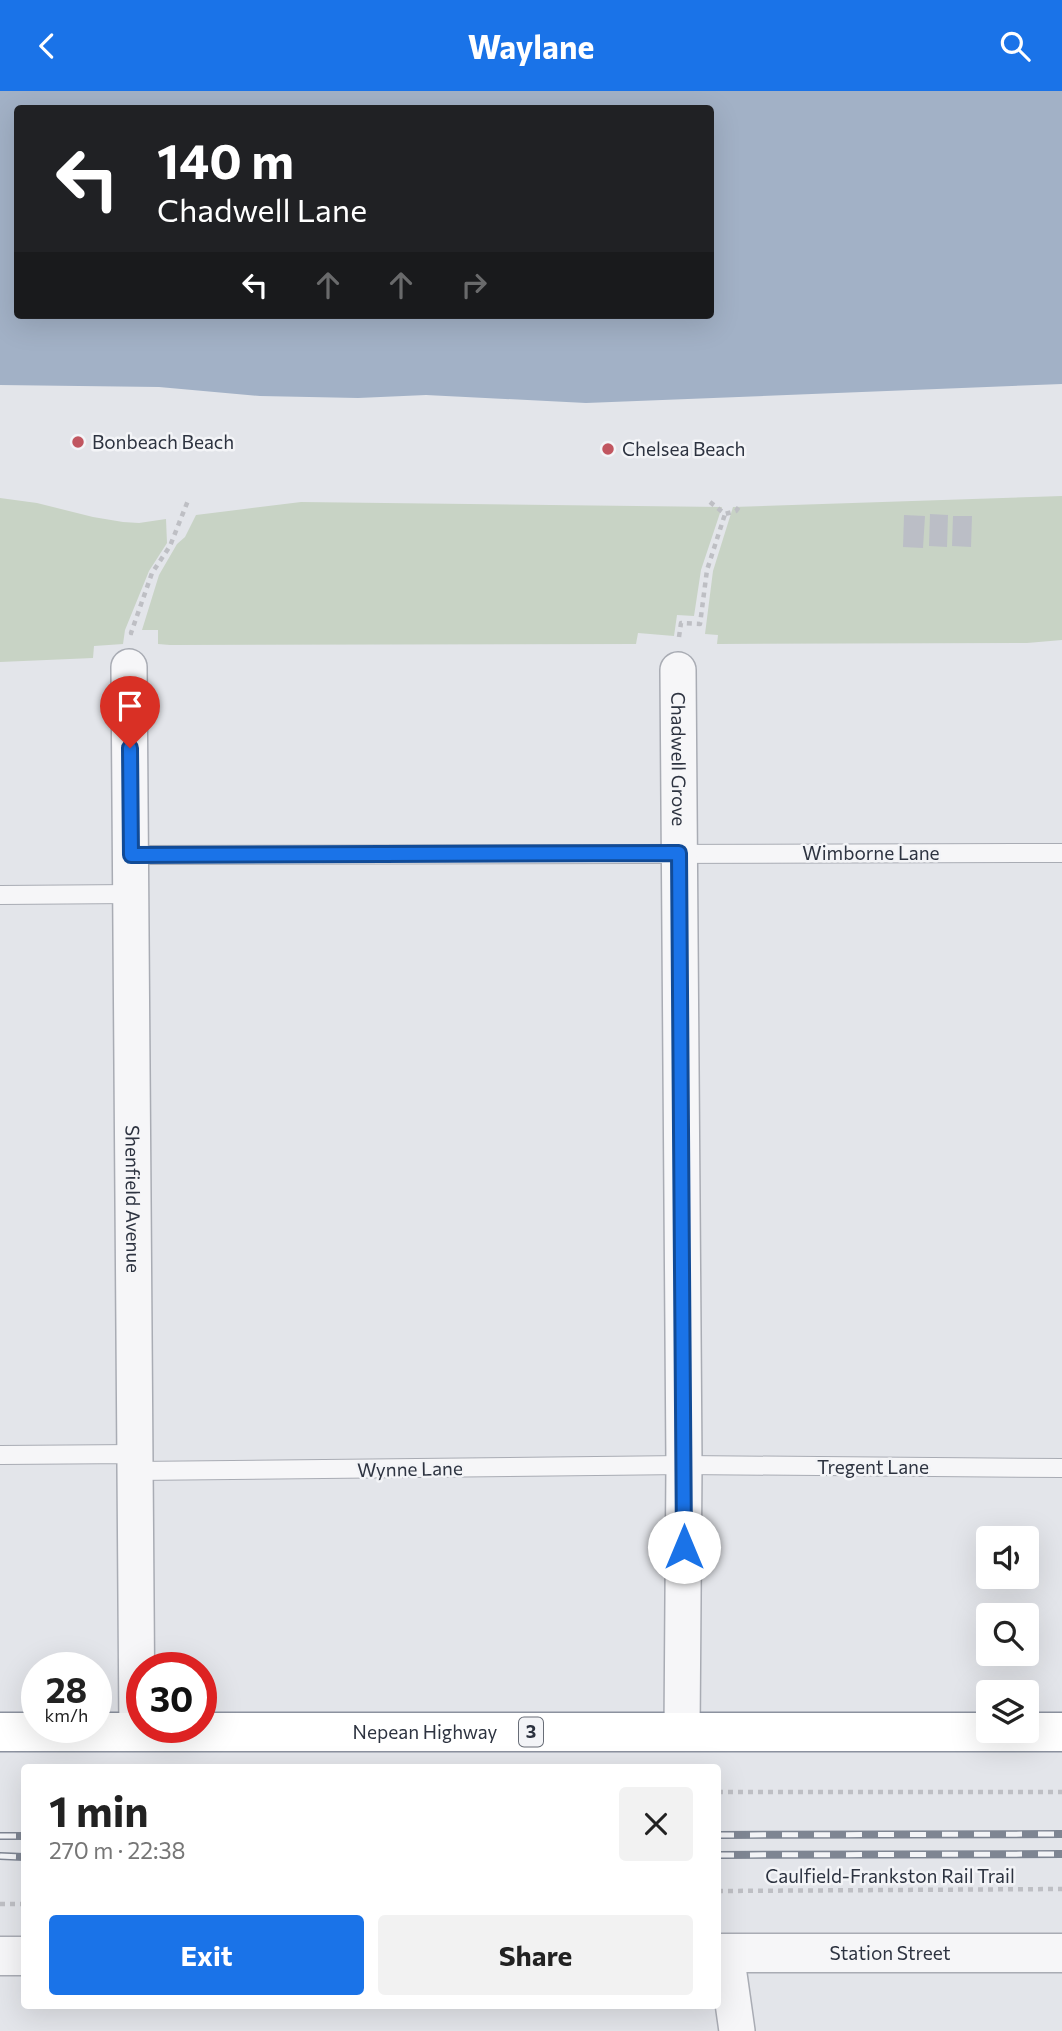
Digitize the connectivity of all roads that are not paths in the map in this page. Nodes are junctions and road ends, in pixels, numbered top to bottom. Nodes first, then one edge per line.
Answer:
1 (678, 655) road end
2 (130, 667) dead end
3 (679, 853) junction
4 (1062, 853) edge
5 (131, 855) junction
6 (132, 894) junction
7 (0, 895) edge
8 (0, 1455) edge
9 (136, 1462) junction
10 (684, 1465) junction
11 (1062, 1468) edge
12 (137, 1652) edge
13 (0, 1732) edge
14 (126, 1732) edge
15 (217, 1732) edge
16 (682, 1732) junction
17 (1062, 1732) edge
18 (1062, 1953) edge
19 (722, 1954) edge
20 (0, 1956) edge
21 (21, 1956) edge
22 (737, 2031) edge

1 - 3 street, Chadwell Grove
2 - 5 street, Shenfield Avenue
3 - 4 lane, Wimborne Lane
3 - 5 lane, Wimborne Lane
3 - 10 street, Chadwell Grove
5 - 6 street, Shenfield Avenue
6 - 7 lane
6 - 9 street, Shenfield Avenue
8 - 9 lane, Wynne Lane
9 - 10 lane, Wynne Lane
9 - 12 street, Shenfield Avenue
10 - 11 lane, Tregent Lane
10 - 16 street, Chadwell Grove
13 - 14 highway, Nepean Highway / 3
15 - 16 highway, Nepean Highway / 3
16 - 17 highway, Nepean Highway / 3
18 - 19 street, Station Street
19 - 22 street
20 - 21 street

